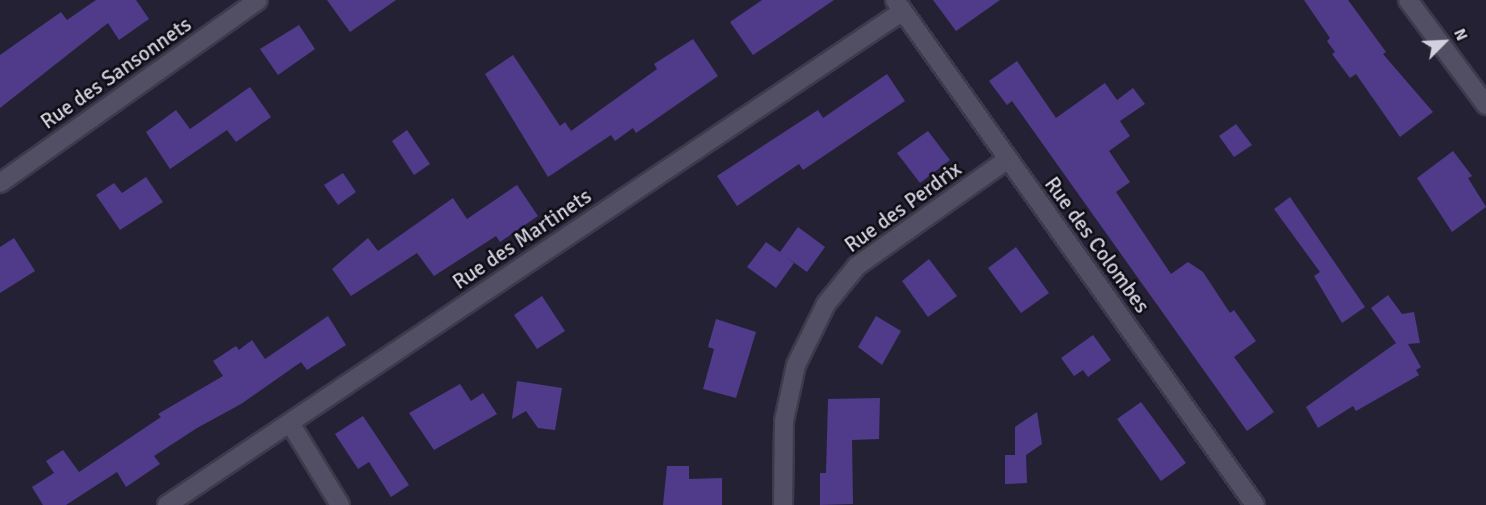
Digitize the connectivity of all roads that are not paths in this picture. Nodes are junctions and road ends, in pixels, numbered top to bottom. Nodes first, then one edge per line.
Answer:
1 (258, 0) edge
2 (1408, 0) edge
3 (899, 6) edge
4 (1486, 105) edge
5 (1008, 159) junction
6 (0, 183) edge
7 (290, 423) junction
8 (167, 505) edge
9 (340, 505) edge
10 (783, 505) edge
11 (1255, 505) edge

1 - 6 street, Rue des Sansonnets
2 - 4 street
3 - 5 street, Rue des Colombes
3 - 7 street, Rue des Martinets
5 - 10 street, Rue des Perdrix
5 - 11 street, Rue des Colombes
7 - 8 street, Rue des Martinets
7 - 9 street

